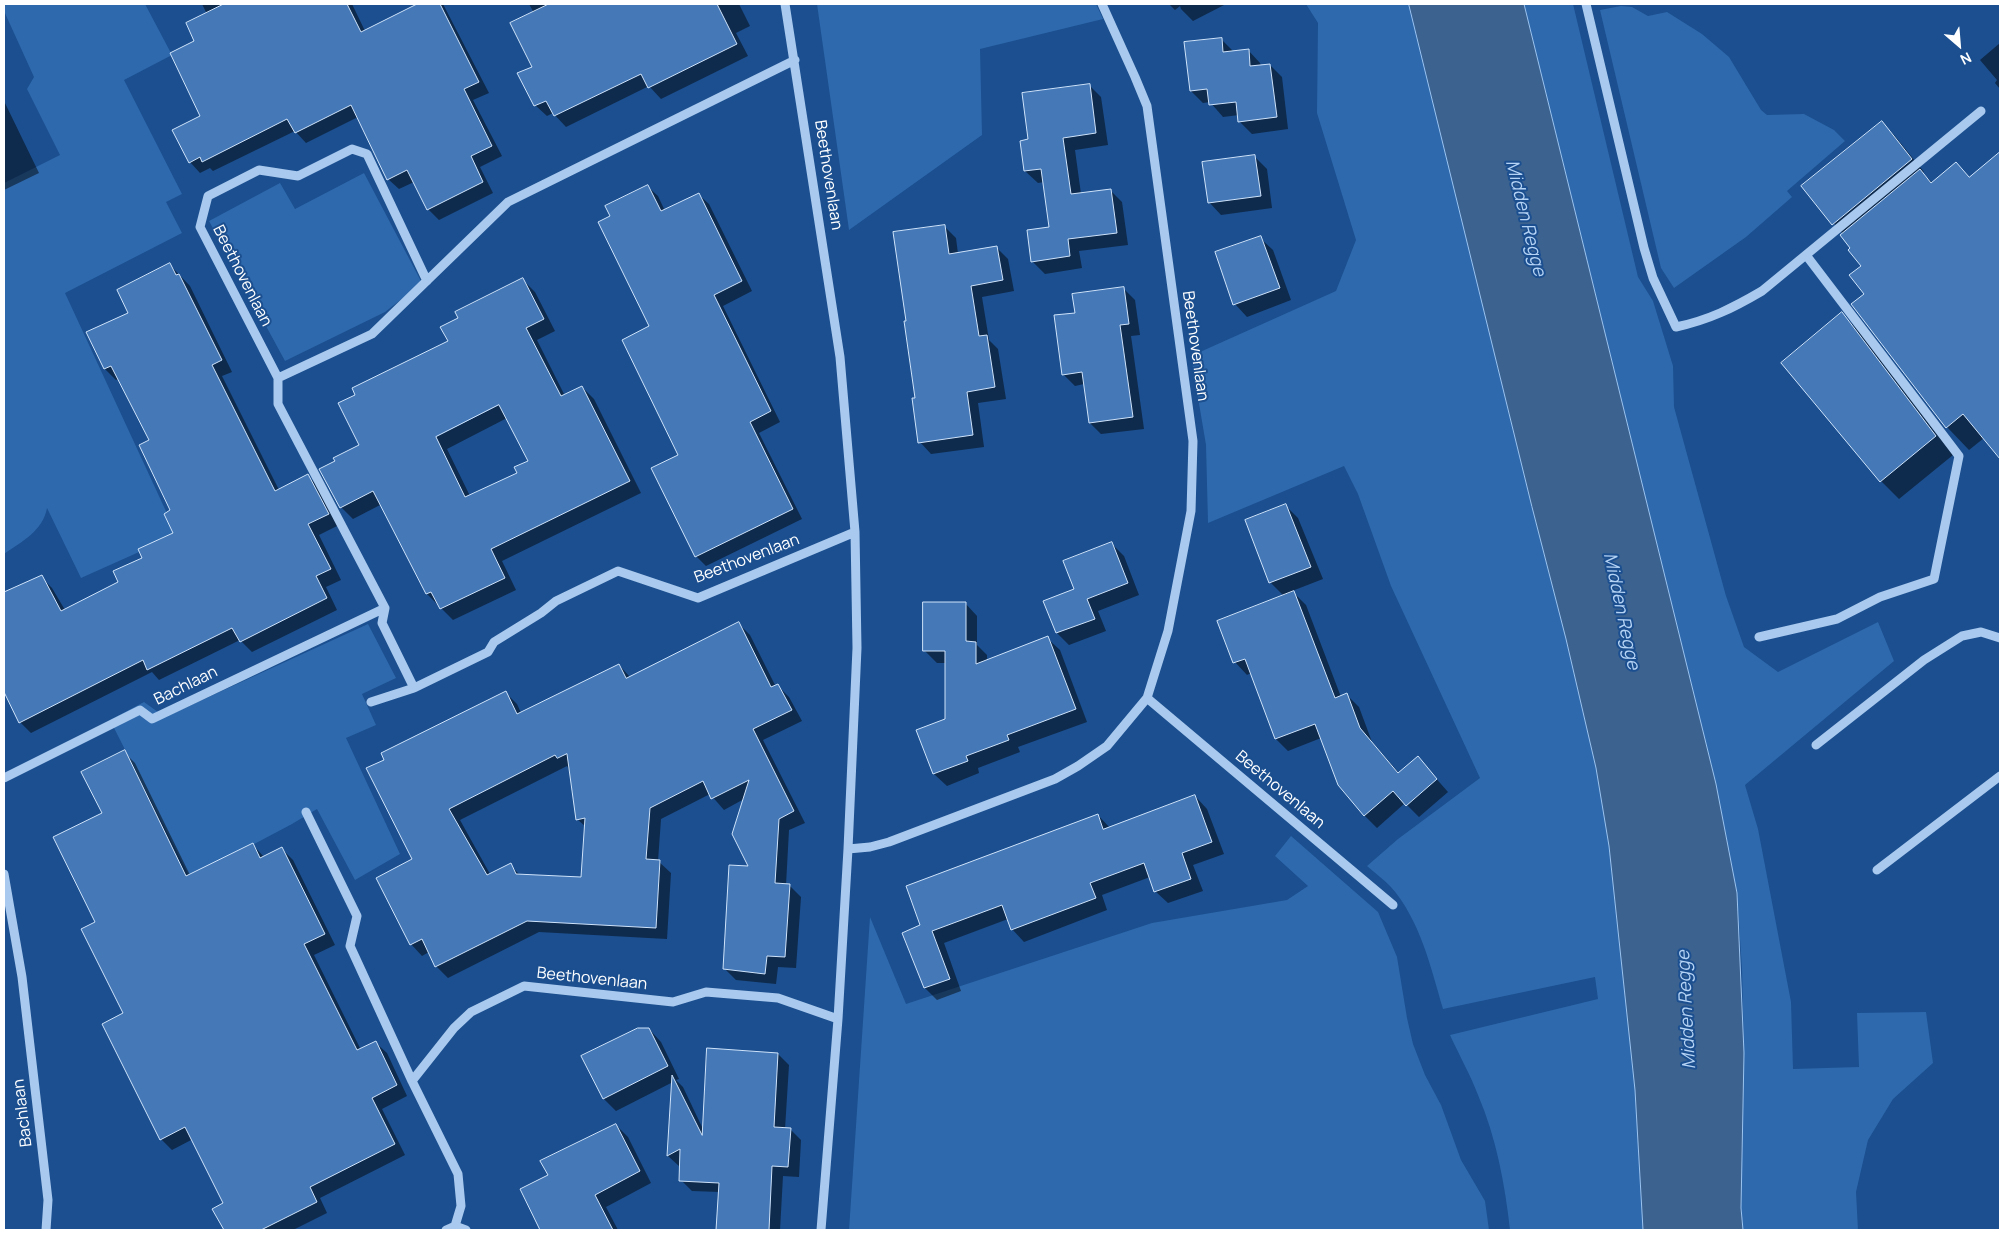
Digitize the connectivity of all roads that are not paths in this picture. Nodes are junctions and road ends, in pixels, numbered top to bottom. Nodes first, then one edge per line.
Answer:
1 (785, 4) edge
2 (1102, 4) edge
3 (1586, 4) edge
4 (795, 60) junction
5 (1981, 112) dead end
6 (1806, 255) junction
7 (427, 282) junction
8 (278, 378) junction
9 (855, 532) junction
10 (384, 608) junction
11 (1759, 637) dead end
12 (2000, 638) edge
13 (414, 688) junction
14 (1148, 698) junction
15 (371, 702) dead end
16 (1816, 746) dead end
17 (2000, 776) edge
18 (4, 778) edge
19 (306, 812) dead end
20 (848, 849) junction
21 (1878, 870) dead end
22 (4, 874) edge
23 (1393, 905) dead end
24 (838, 1018) junction
25 (412, 1080) junction
26 (455, 1226) junction
27 (46, 1230) edge
28 (446, 1230) edge
29 (466, 1230) edge
30 (820, 1230) edge

1 - 4 street, Beethovenlaan
2 - 14 street, Beethovenlaan
3 - 6 street
4 - 7 street
4 - 9 street, Beethovenlaan
5 - 6 street
6 - 11 street
7 - 8 street
7 - 8 street, Beethovenlaan
8 - 10 street, Beethovenlaan
9 - 13 street, Beethovenlaan
9 - 20 street, Beethovenlaan
10 - 13 street, Beethovenlaan
10 - 18 street, Bachlaan
12 - 16 street
13 - 15 street, Beethovenlaan
14 - 20 street, Beethovenlaan
14 - 23 street, Beethovenlaan
17 - 21 street
19 - 25 street
20 - 24 street, Beethovenlaan
22 - 27 street, Bachlaan
24 - 25 street, Beethovenlaan
24 - 30 street, Beethovenlaan
25 - 26 street
26 - 28 street
26 - 29 street

